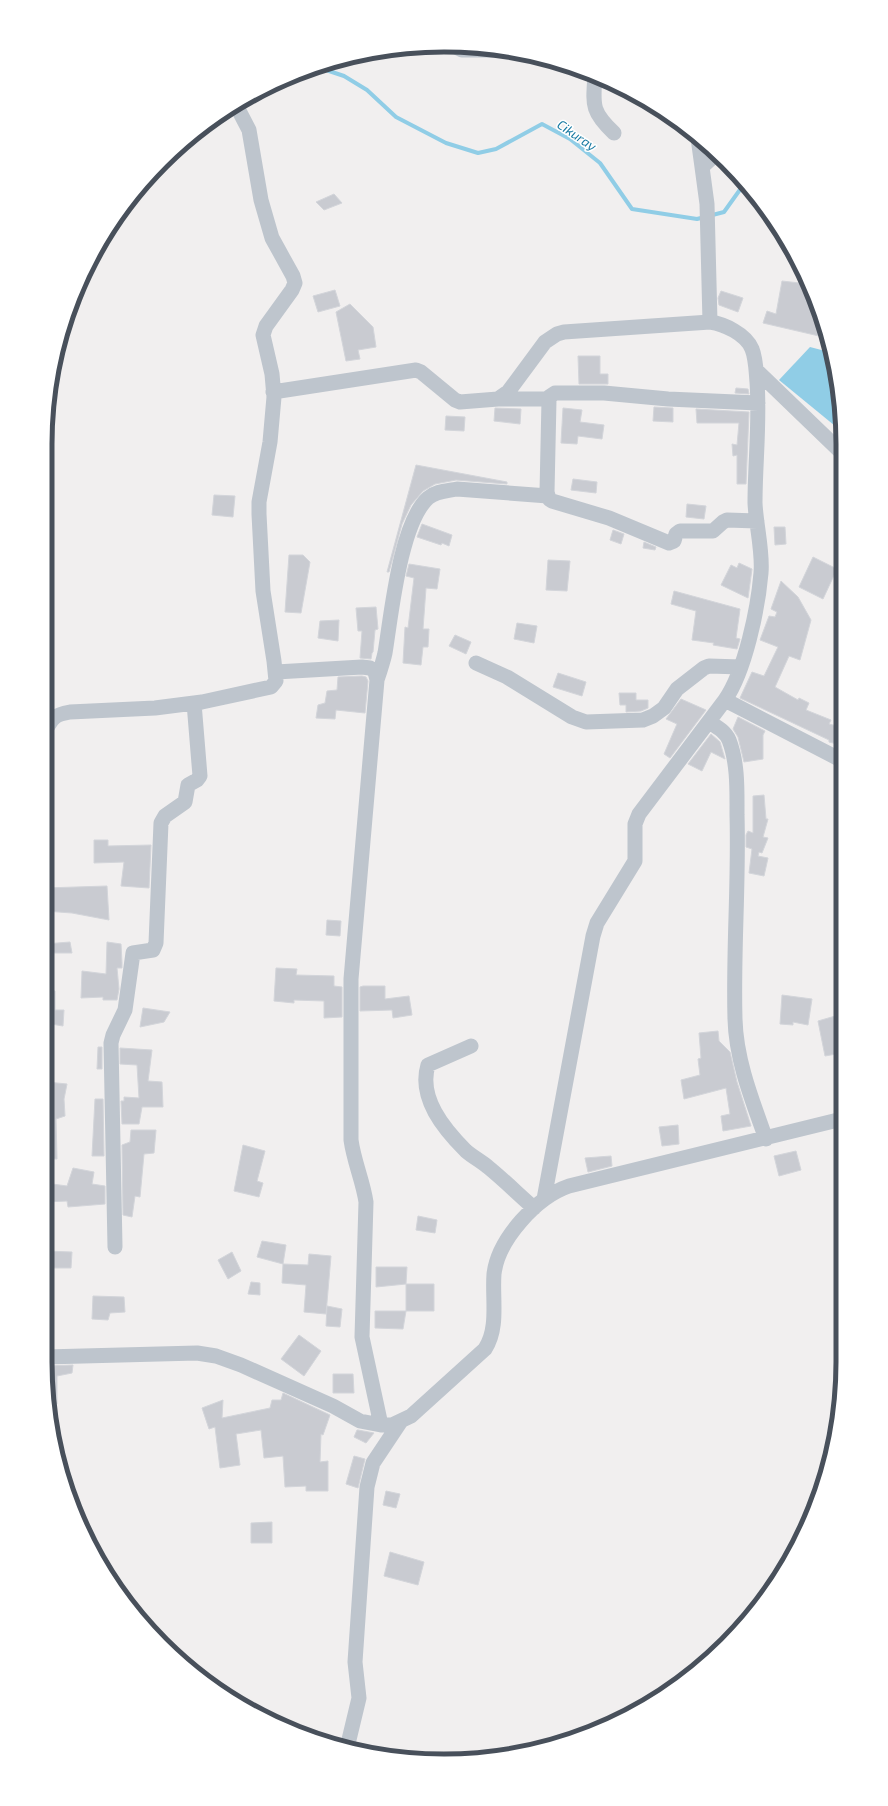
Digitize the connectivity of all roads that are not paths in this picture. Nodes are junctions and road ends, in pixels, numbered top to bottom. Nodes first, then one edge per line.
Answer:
1 (594, 82) edge
2 (239, 110) edge
3 (614, 133) dead end
4 (699, 147) edge
5 (712, 158) edge
6 (702, 167) junction
7 (710, 322) junction
8 (756, 370) junction
9 (274, 392) junction
10 (498, 399) junction
11 (549, 399) junction
12 (758, 403) junction
13 (836, 448) edge
14 (548, 496) junction
15 (757, 521) junction
16 (476, 663) dead end
17 (741, 667) junction
18 (276, 672) junction
19 (377, 680) junction
20 (726, 700) junction
21 (194, 702) junction
22 (52, 719) edge
23 (709, 722) junction
24 (836, 757) edge
25 (471, 1046) dead end
26 (836, 1122) edge
27 (766, 1139) junction
28 (539, 1203) junction
29 (115, 1247) dead end
30 (52, 1357) edge
31 (401, 1421) junction
32 (381, 1425) junction
33 (348, 1742) edge

1 - 3 street
2 - 9 street
4 - 6 street
5 - 6 street
6 - 7 street
7 - 8 street
7 - 10 street
8 - 12 street
8 - 13 street
9 - 10 street
9 - 18 street
10 - 11 street
11 - 12 street
11 - 14 street
12 - 15 street
14 - 15 street
14 - 19 street
15 - 17 street
16 - 17 street
17 - 20 street
18 - 19 street
18 - 21 street
19 - 32 street
20 - 23 street
20 - 24 street
21 - 22 street
21 - 29 street
23 - 27 street
23 - 28 street
25 - 28 street
26 - 27 street
27 - 28 street
28 - 31 street
30 - 32 street
31 - 32 street
31 - 33 street

